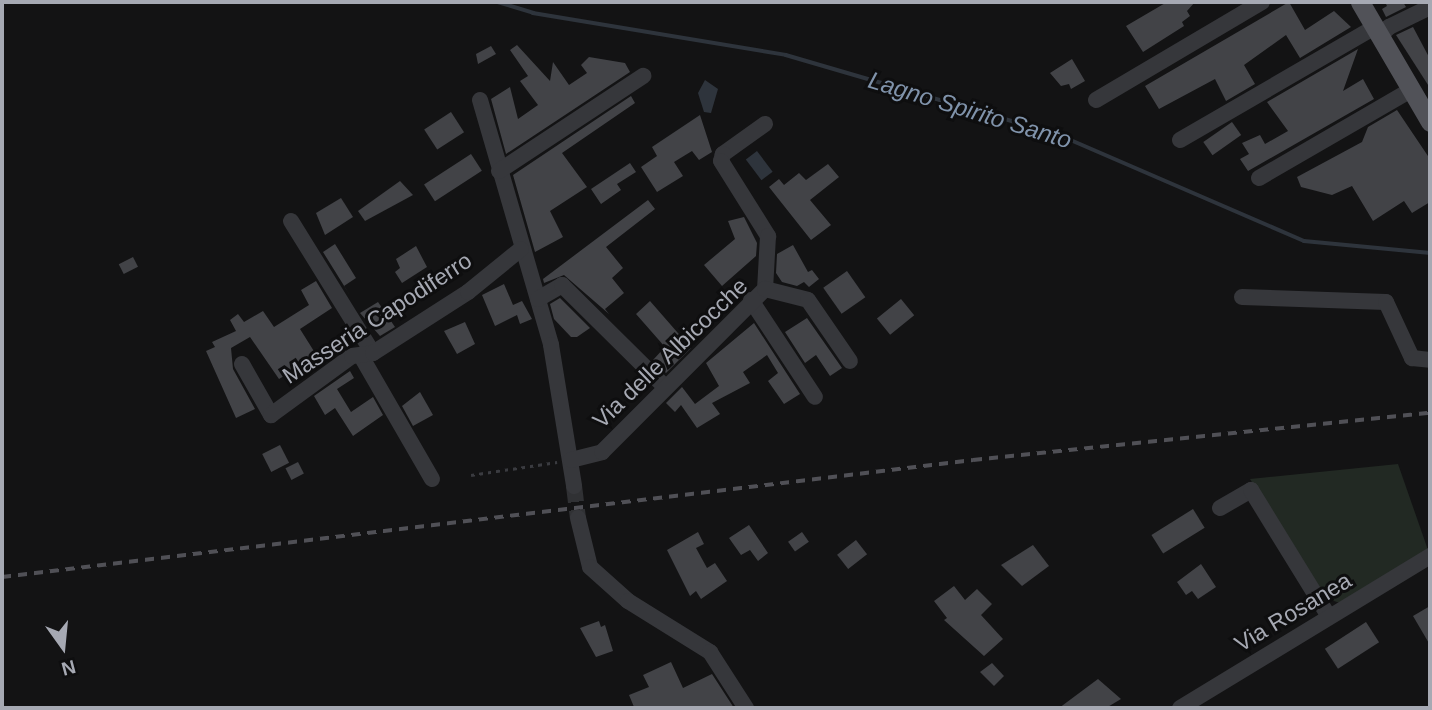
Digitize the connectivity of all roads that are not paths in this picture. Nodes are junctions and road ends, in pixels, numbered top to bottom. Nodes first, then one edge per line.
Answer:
1 (1262, 2) edge
2 (1360, 2) edge
3 (1430, 7) edge
4 (1377, 32) junction
5 (643, 76) dead end
6 (1411, 90) junction
7 (480, 100) dead end
8 (1096, 100) dead end
9 (1430, 122) edge
10 (765, 124) dead end
11 (1180, 140) dead end
12 (499, 171) junction
13 (1259, 178) dead end
14 (291, 221) dead end
15 (521, 249) junction
16 (765, 289) junction
17 (1242, 297) dead end
18 (538, 299) junction
19 (751, 300) junction
20 (367, 354) junction
21 (1430, 360) edge
22 (850, 361) dead end
23 (242, 364) dead end
24 (665, 387) junction
25 (816, 397) dead end
26 (571, 460) junction
27 (432, 479) dead end
28 (574, 486) tunnel mouth
29 (1220, 508) dead end
30 (578, 518) tunnel mouth
31 (1430, 556) edge
32 (1329, 617) junction
33 (746, 708) edge
34 (1180, 708) edge

1 - 8 street
2 - 4 main road
3 - 4 street
4 - 6 main road
4 - 11 street
5 - 12 street
6 - 9 main road
6 - 13 street
7 - 12 street, Via delle Albicocche
10 - 16 street
12 - 15 street, Via delle Albicocche
14 - 20 street
15 - 18 street, Via delle Albicocche
15 - 20 street, Masseria Capodiferro
16 - 19 street, Via delle Albicocche
16 - 22 street, Via delle Albicocche
17 - 21 street
18 - 24 street
18 - 26 street, Via delle Albicocche
19 - 24 street, Via delle Albicocche
19 - 25 street
20 - 23 street, Masseria Capodiferro
20 - 27 street
24 - 26 street, Via delle Albicocche
26 - 28 street
29 - 32 street
30 - 33 street
31 - 32 street, Via Rosanea
32 - 34 street, Via Rosanea

